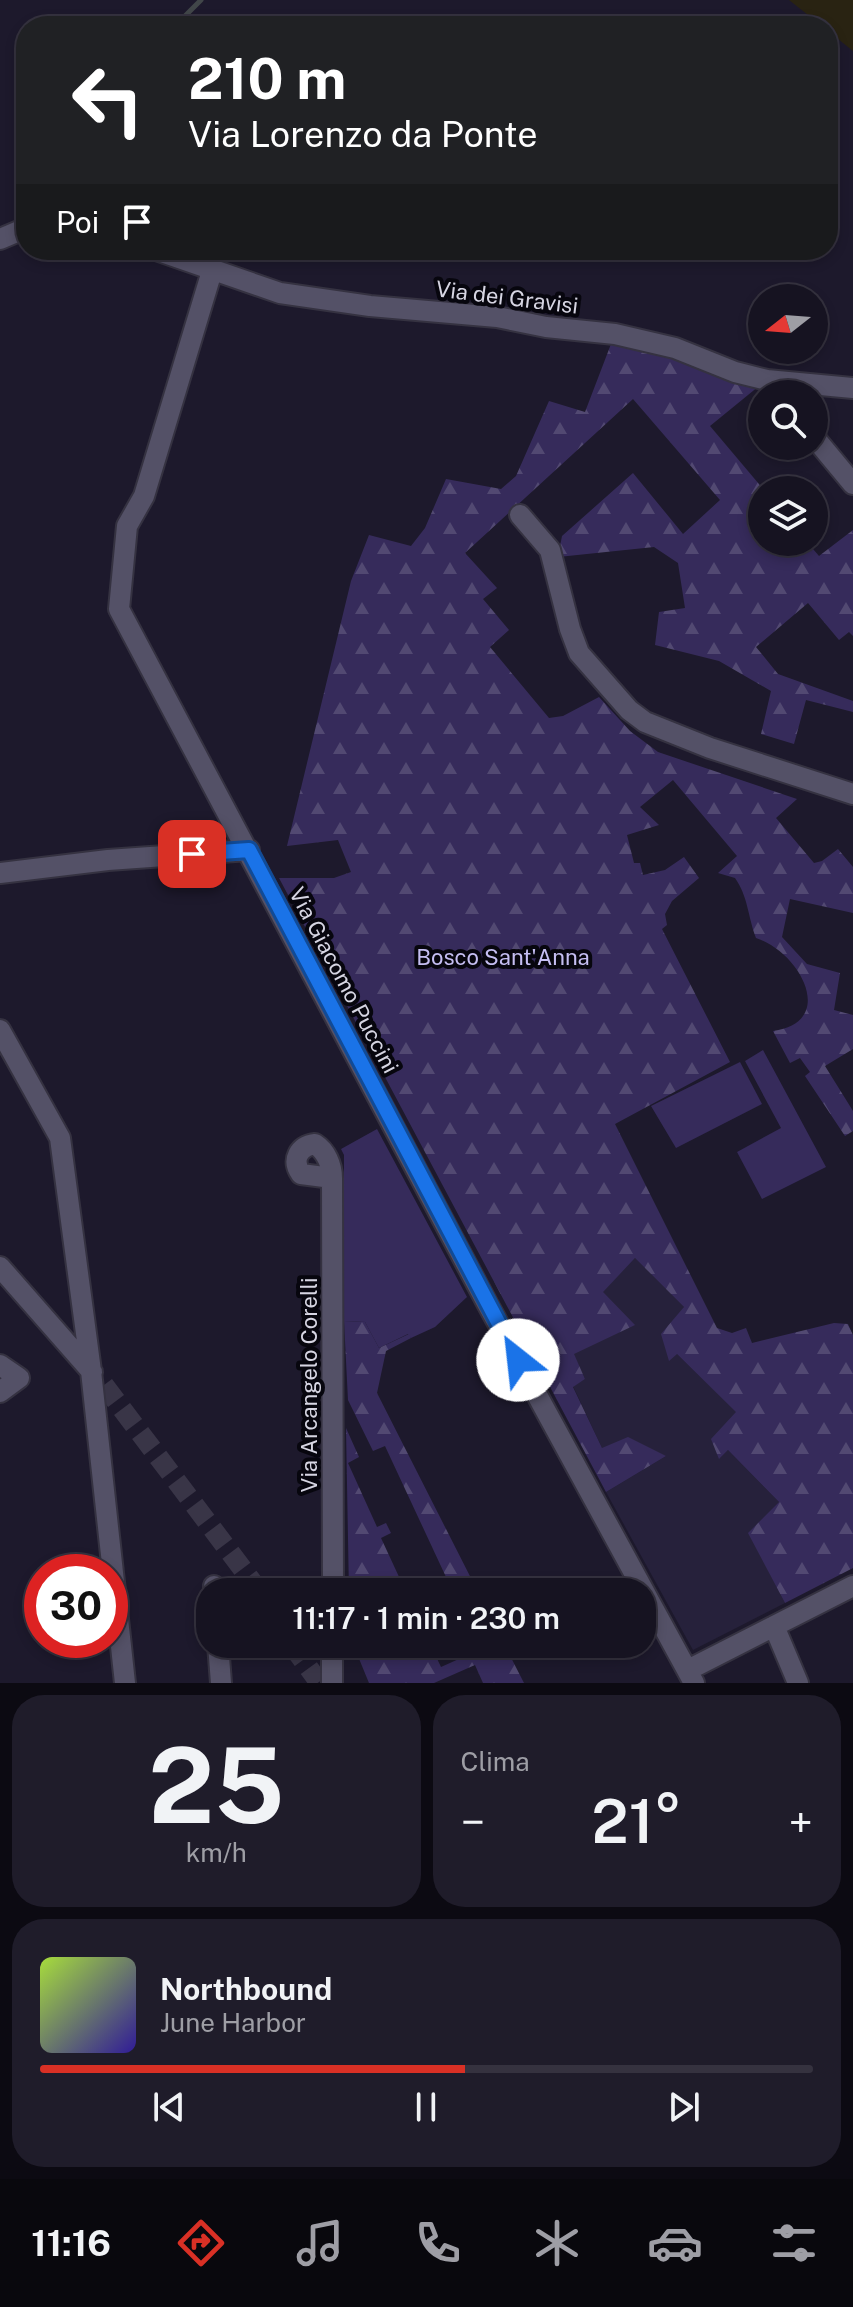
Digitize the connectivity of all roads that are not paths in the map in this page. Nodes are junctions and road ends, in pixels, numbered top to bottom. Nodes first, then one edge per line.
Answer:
1 (183, 260) edge
2 (212, 271) junction
3 (755, 380) edge
4 (828, 388) edge
5 (853, 388) edge
6 (828, 454) edge
7 (853, 484) edge
8 (520, 515) dead end
9 (853, 794) edge
10 (249, 850) junction
11 (0, 873) edge
12 (0, 1030) edge
13 (332, 1178) dead end
14 (0, 1267) edge
15 (0, 1365) edge
16 (100, 1383) junction
17 (0, 1392) edge
18 (333, 1578) edge
19 (853, 1586) edge
20 (774, 1626) junction
21 (219, 1658) edge
22 (329, 1658) edge
23 (691, 1676) edge
24 (323, 1681) edge
25 (125, 1683) edge
26 (221, 1683) edge
27 (798, 1683) edge

1 - 2 street, Via dei Gravisi
2 - 3 street, Via dei Gravisi
2 - 10 street, Via Giacomo Puccini
4 - 5 street, Via dei Gravisi
6 - 7 street
8 - 9 street
10 - 11 street
10 - 23 street, Via Giacomo Puccini
12 - 16 street
13 - 18 street, Via Arcangelo Corelli
14 - 16 street
15 - 17 street
16 - 25 street
19 - 20 street
20 - 23 street
20 - 27 street
21 - 26 street
22 - 24 street

